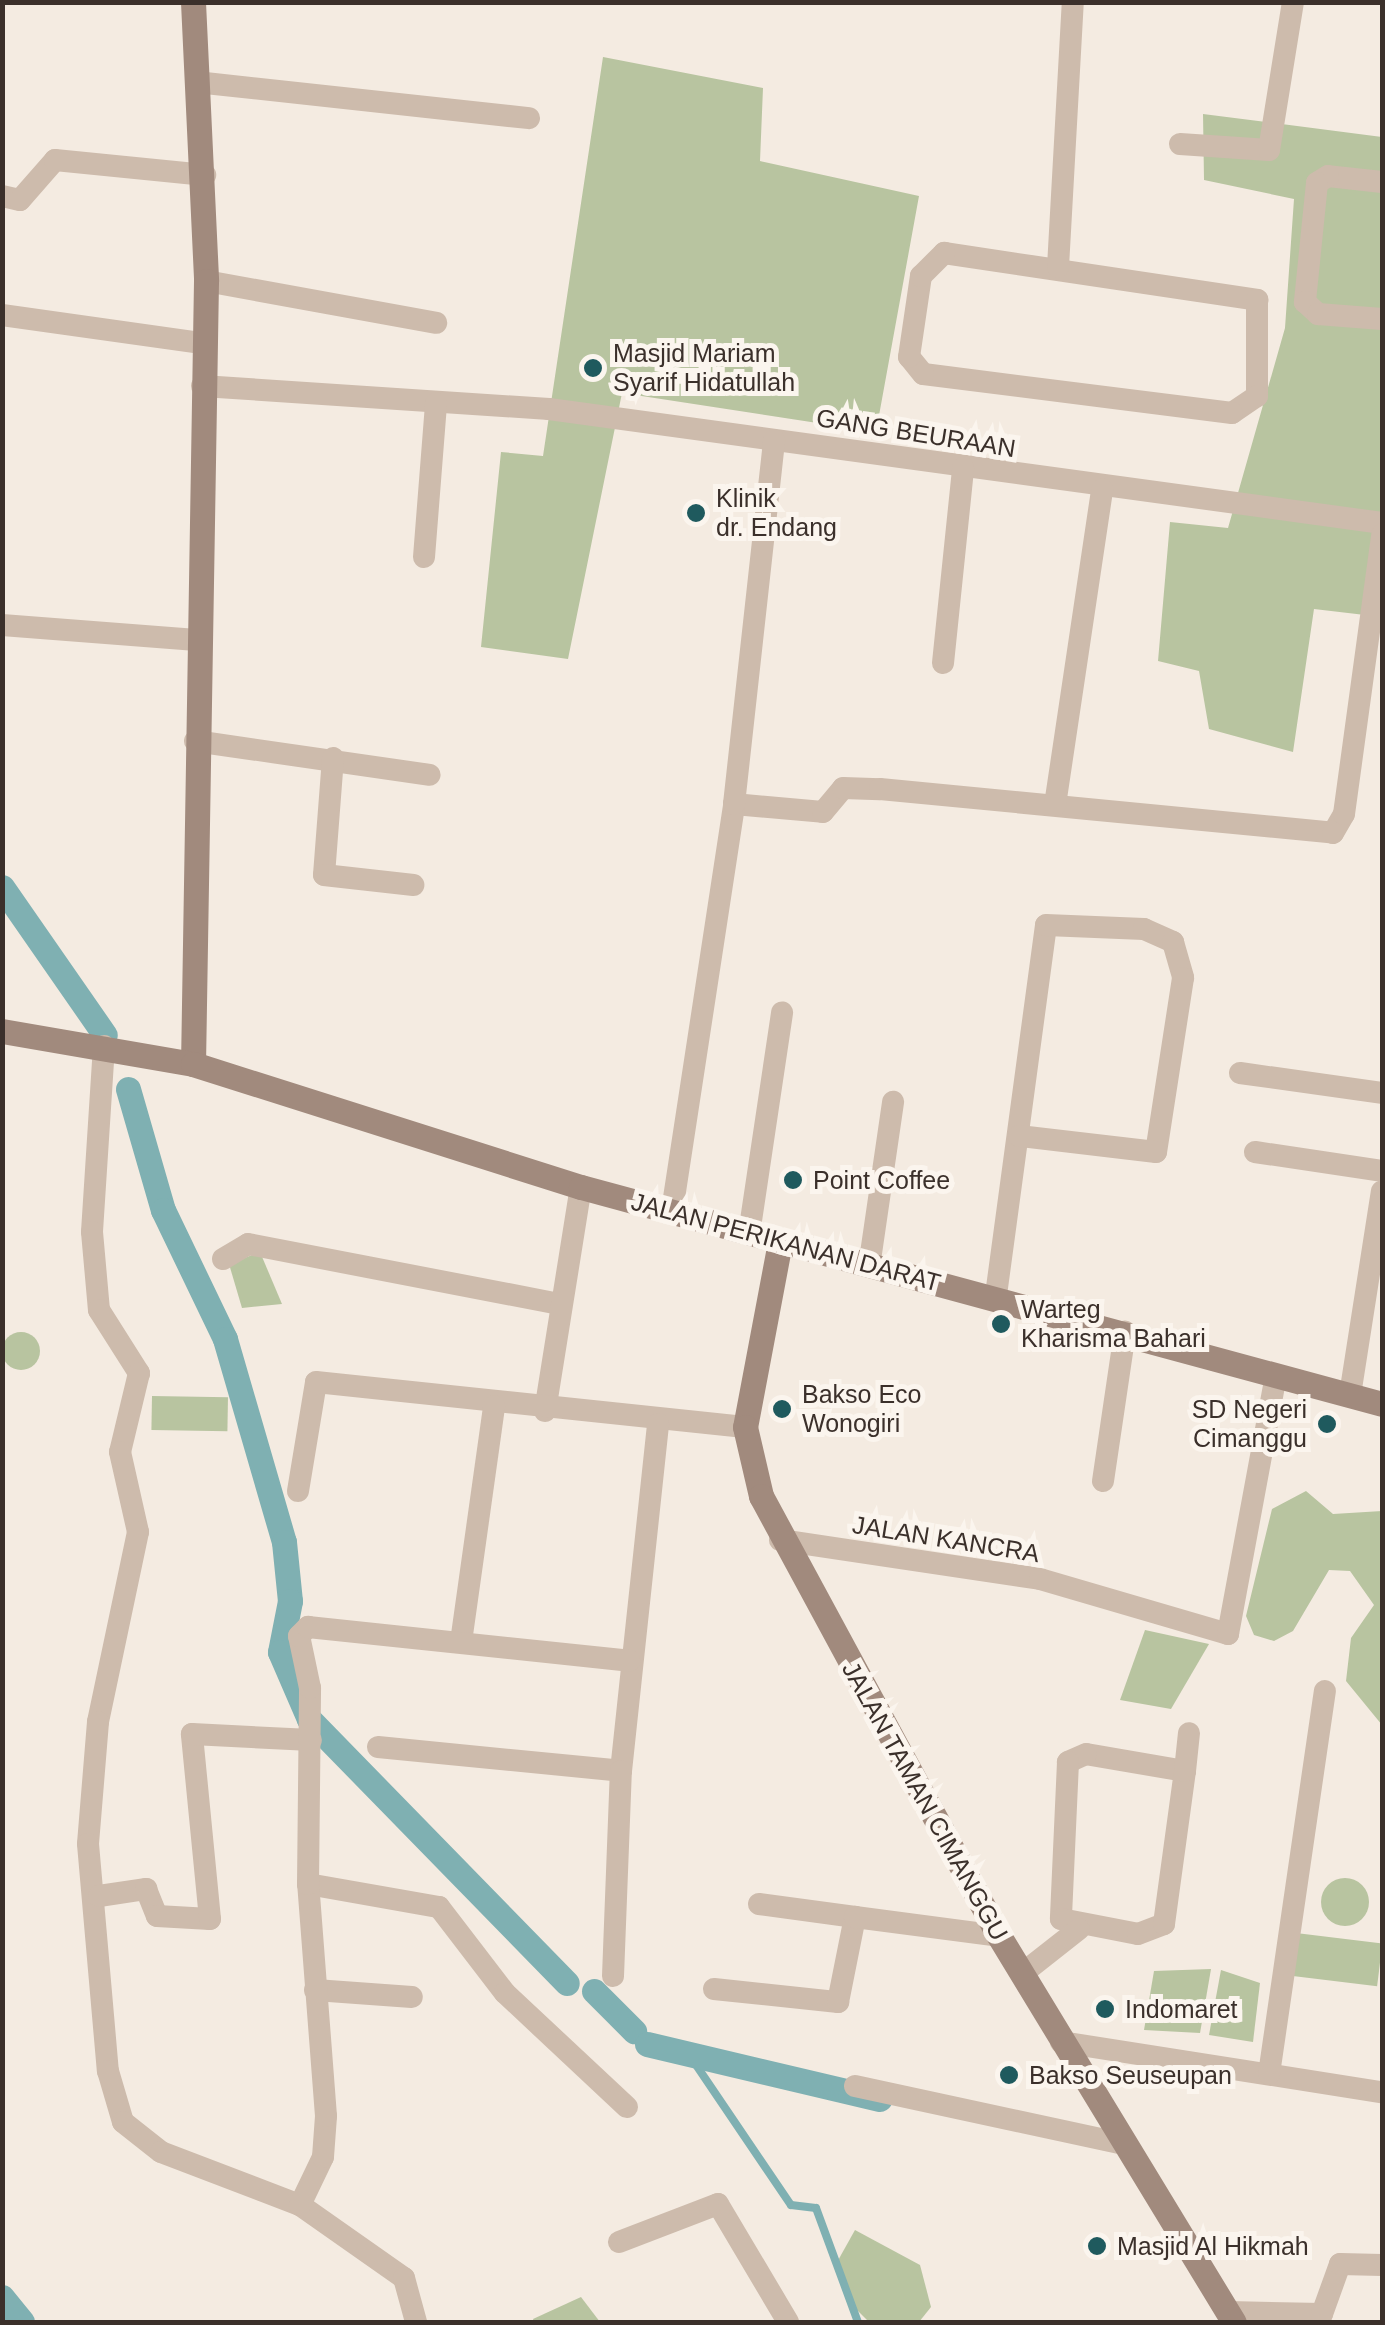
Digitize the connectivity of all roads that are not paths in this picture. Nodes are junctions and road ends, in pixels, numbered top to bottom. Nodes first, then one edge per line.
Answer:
1 (192, 2) edge
2 (1073, 2) edge
3 (1293, 2) edge
4 (196, 82) junction
5 (528, 118) dead end
6 (1180, 144) dead end
7 (205, 175) junction
8 (1382, 182) edge
9 (2, 196) edge
10 (1058, 267) junction
11 (206, 281) junction
12 (2, 314) edge
13 (1382, 320) edge
14 (436, 322) dead end
15 (200, 343) junction
16 (202, 386) junction
17 (436, 403) junction
18 (774, 440) junction
19 (963, 468) junction
20 (1102, 489) junction
21 (1382, 523) edge
22 (1382, 535) edge
23 (424, 557) dead end
24 (2, 625) edge
25 (196, 640) junction
26 (943, 663) dead end
27 (194, 741) junction
28 (333, 758) junction
29 (430, 775) dead end
30 (734, 804) junction
31 (1056, 805) junction
32 (413, 885) dead end
33 (782, 1012) dead end
34 (2, 1031) edge
35 (104, 1046) junction
36 (194, 1064) junction
37 (1240, 1073) dead end
38 (1382, 1093) edge
39 (893, 1102) dead end
40 (1019, 1136) junction
41 (1255, 1152) dead end
42 (1382, 1171) edge
43 (581, 1187) junction
44 (1382, 1191) edge
45 (672, 1211) junction
46 (749, 1234) junction
47 (780, 1242) junction
48 (223, 1259) dead end
49 (869, 1268) junction
50 (996, 1296) junction
51 (558, 1304) junction
52 (1126, 1332) junction
53 (1276, 1375) junction
54 (1350, 1395) junction
55 (1382, 1404) edge
56 (494, 1406) junction
57 (546, 1411) junction
58 (658, 1424) junction
59 (745, 1427) junction
60 (1103, 1481) dead end
61 (298, 1490) dead end
62 (780, 1540) junction
63 (461, 1642) junction
64 (629, 1661) junction
65 (1325, 1691) dead end
66 (311, 1732) junction
67 (1190, 1734) dead end
68 (378, 1747) dead end
69 (622, 1771) junction
70 (1185, 1771) junction
71 (308, 1884) junction
72 (98, 1896) junction
73 (760, 1904) dead end
74 (856, 1918) junction
75 (1079, 1929) junction
76 (1000, 1936) junction
77 (1022, 1972) junction
78 (614, 1976) dead end
79 (714, 1988) dead end
80 (315, 1990) junction
81 (412, 1997) dead end
82 (1061, 2042) junction
83 (1269, 2074) junction
84 (855, 2086) dead end
85 (1382, 2092) edge
86 (627, 2107) dead end
87 (1124, 2144) junction
88 (300, 2205) junction
89 (619, 2242) dead end
90 (1382, 2265) edge
91 (1231, 2317) edge
92 (416, 2322) edge
93 (788, 2322) edge

1 - 4 street
2 - 10 street
3 - 6 street
4 - 5 street
4 - 7 street
7 - 9 street
7 - 11 street
8 - 13 street
10 - 10 street
11 - 14 street
11 - 15 street
12 - 15 street
15 - 16 street
16 - 17 street, GANG BEURAAN
16 - 25 street
17 - 18 street, GANG BEURAAN
17 - 23 street
18 - 19 street, GANG BEURAAN
18 - 30 street
19 - 20 street, GANG BEURAAN
19 - 26 street
20 - 21 street, GANG BEURAAN
20 - 31 street
22 - 31 street
24 - 25 street
25 - 27 street
27 - 28 street
27 - 36 street
28 - 29 street
28 - 32 street
30 - 31 street
30 - 45 street
33 - 46 street
34 - 35 street, JALAN PERIKANAN DARAT
35 - 36 street, JALAN PERIKANAN DARAT
35 - 72 street
36 - 43 street, JALAN PERIKANAN DARAT
37 - 38 street
39 - 49 street
40 - 40 street
40 - 50 street
41 - 42 street
43 - 45 street, JALAN PERIKANAN DARAT
43 - 51 street
44 - 54 street
45 - 46 street, JALAN PERIKANAN DARAT
46 - 47 street, JALAN PERIKANAN DARAT
47 - 49 street, JALAN PERIKANAN DARAT
47 - 59 street, JALAN TAMAN CIMANGGU
48 - 51 street
49 - 50 street, JALAN PERIKANAN DARAT
50 - 52 street, JALAN PERIKANAN DARAT
51 - 57 street
52 - 53 street, JALAN PERIKANAN DARAT
52 - 60 street
53 - 54 street, JALAN PERIKANAN DARAT
53 - 62 street, JALAN KANCRA
54 - 55 street, JALAN PERIKANAN DARAT
56 - 57 street
56 - 61 street
56 - 63 street
57 - 58 street
58 - 59 street
58 - 64 street
59 - 62 street, JALAN TAMAN CIMANGGU
62 - 76 street, JALAN TAMAN CIMANGGU
63 - 64 street
63 - 66 street
64 - 69 street
65 - 83 street
66 - 71 street
66 - 72 street
67 - 70 street
68 - 69 street
69 - 78 street
70 - 75 street
70 - 75 street
71 - 80 street
71 - 86 street
72 - 88 street
73 - 74 street
74 - 76 street
74 - 79 street
75 - 77 street
76 - 77 street, JALAN TAMAN CIMANGGU
77 - 82 street, JALAN TAMAN CIMANGGU
80 - 81 street
80 - 88 street
82 - 83 street
82 - 87 street, JALAN TAMAN CIMANGGU
83 - 85 street
84 - 87 street
87 - 91 street, JALAN TAMAN CIMANGGU
88 - 92 street
89 - 93 street
90 - 91 street

